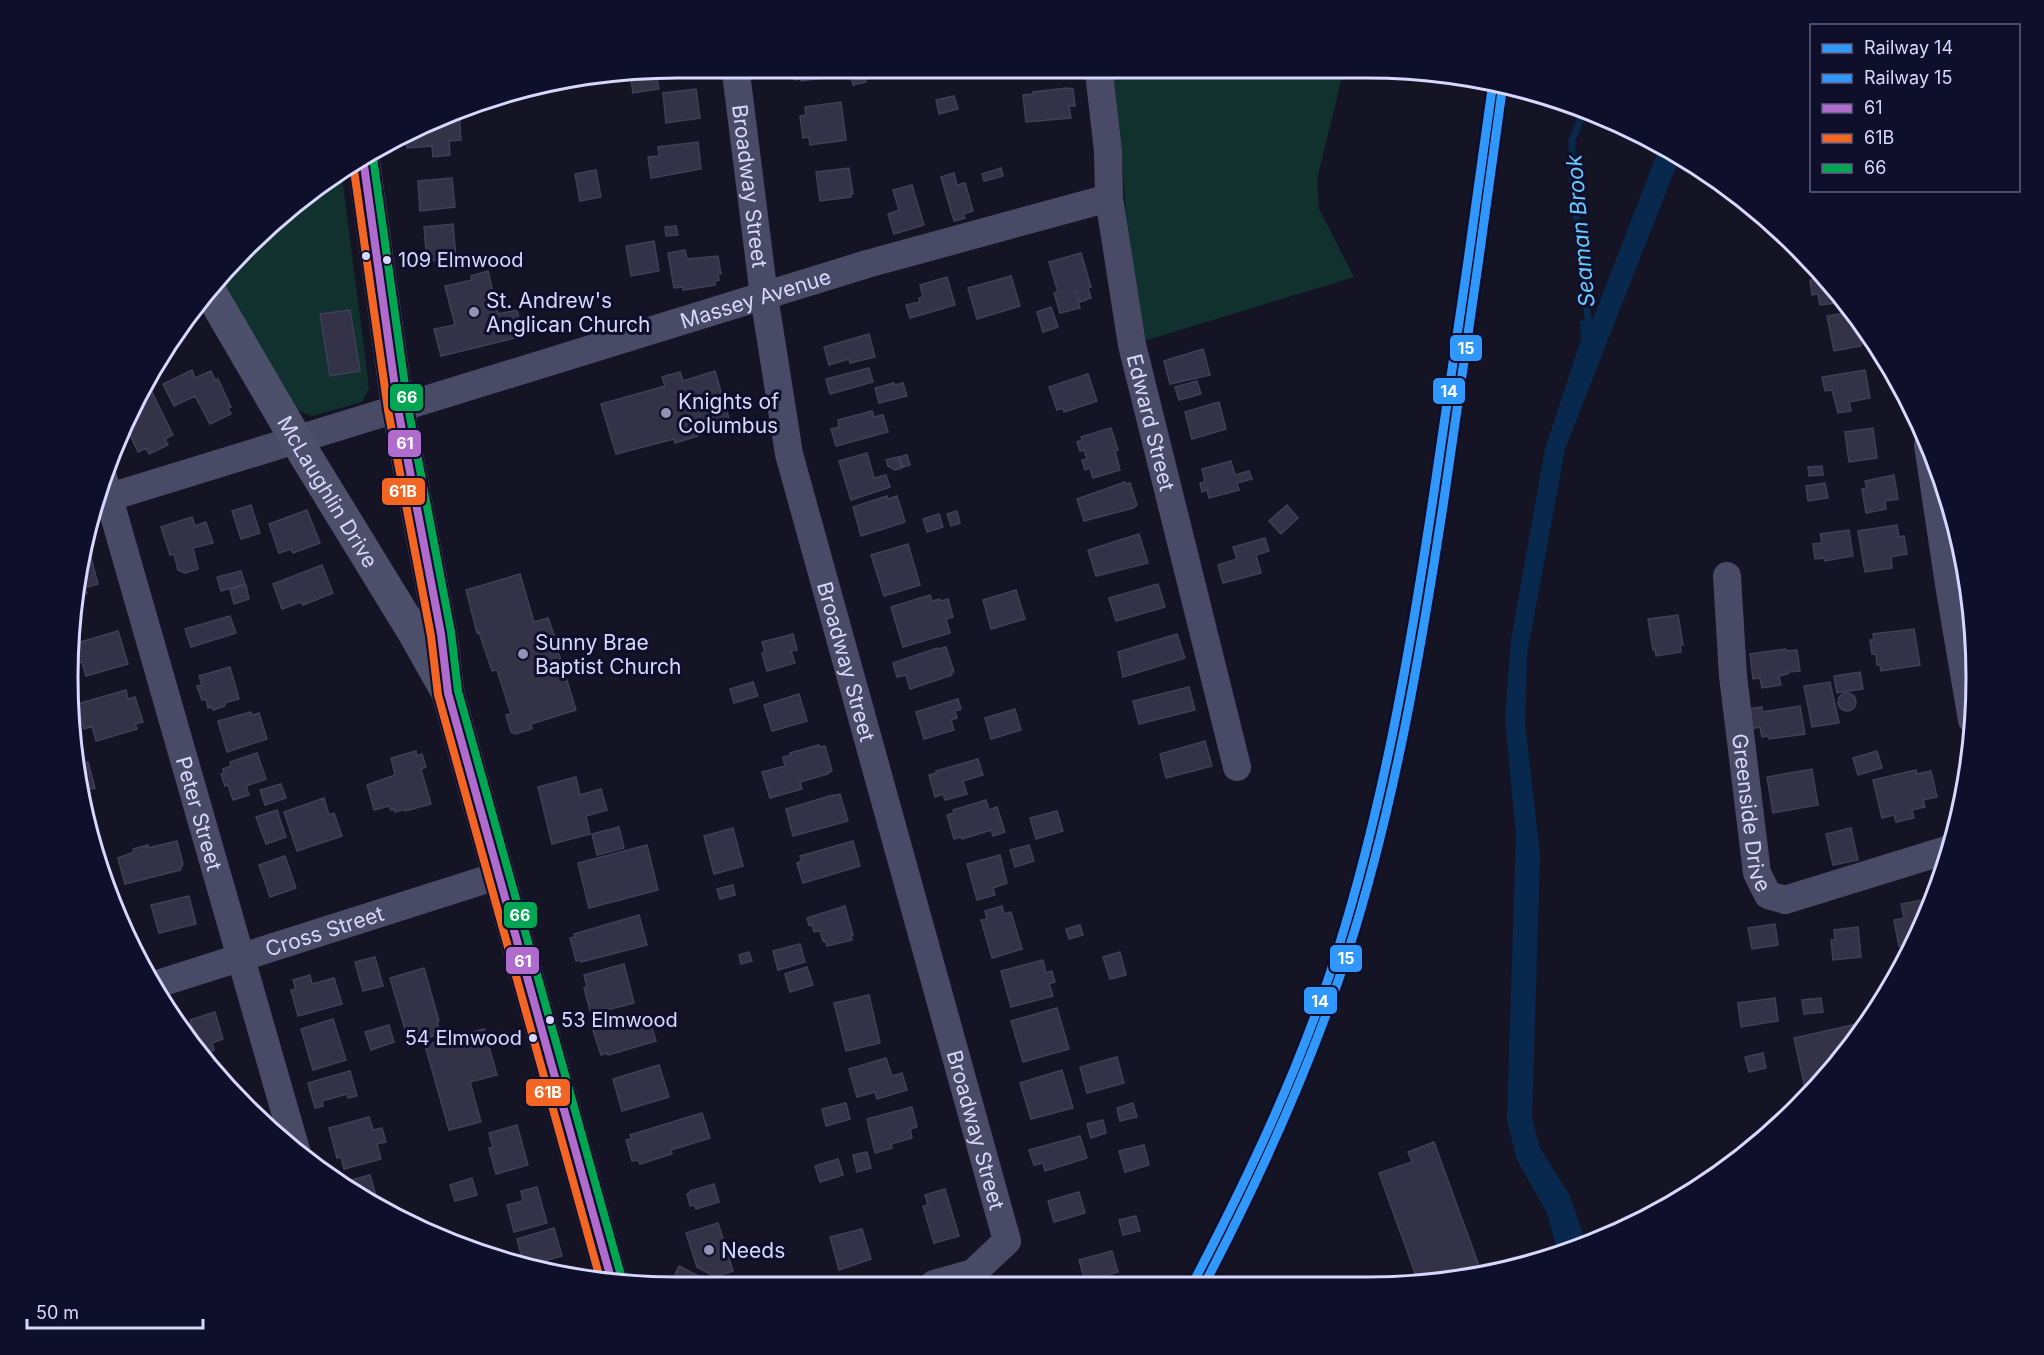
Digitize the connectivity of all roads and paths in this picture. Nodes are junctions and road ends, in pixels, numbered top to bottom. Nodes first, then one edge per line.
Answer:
1 (737, 78) edge
2 (1100, 78) edge
3 (364, 167) edge
4 (1109, 198) junction
5 (764, 296) junction
6 (214, 298) edge
7 (398, 409) junction
8 (296, 440) junction
9 (1934, 485) edge
10 (108, 490) edge
11 (105, 501) edge
12 (1727, 576) dead end
13 (1966, 684) edge
14 (448, 693) junction
15 (1237, 767) dead end
16 (1940, 852) edge
17 (497, 876) junction
18 (240, 959) junction
19 (162, 983) edge
20 (292, 1136) edge
21 (609, 1273) edge
22 (961, 1277) edge

1 - 5 street, Broadway Street
2 - 4 street, Edward Street
3 - 7 main road
4 - 5 street, Massey Avenue
4 - 15 street, Edward Street
5 - 7 street, Massey Avenue
5 - 22 street, Broadway Street
6 - 8 main road, McLaughlin Drive
7 - 8 street, Massey Avenue
7 - 14 main road
8 - 10 street, Massey Avenue
8 - 14 main road, McLaughlin Drive
9 - 13 street
11 - 18 street, Peter Street
12 - 16 street, Greenside Drive
14 - 17 main road
17 - 18 street, Cross Street
17 - 21 main road
18 - 19 street, Cross Street
18 - 20 street, Peter Street

